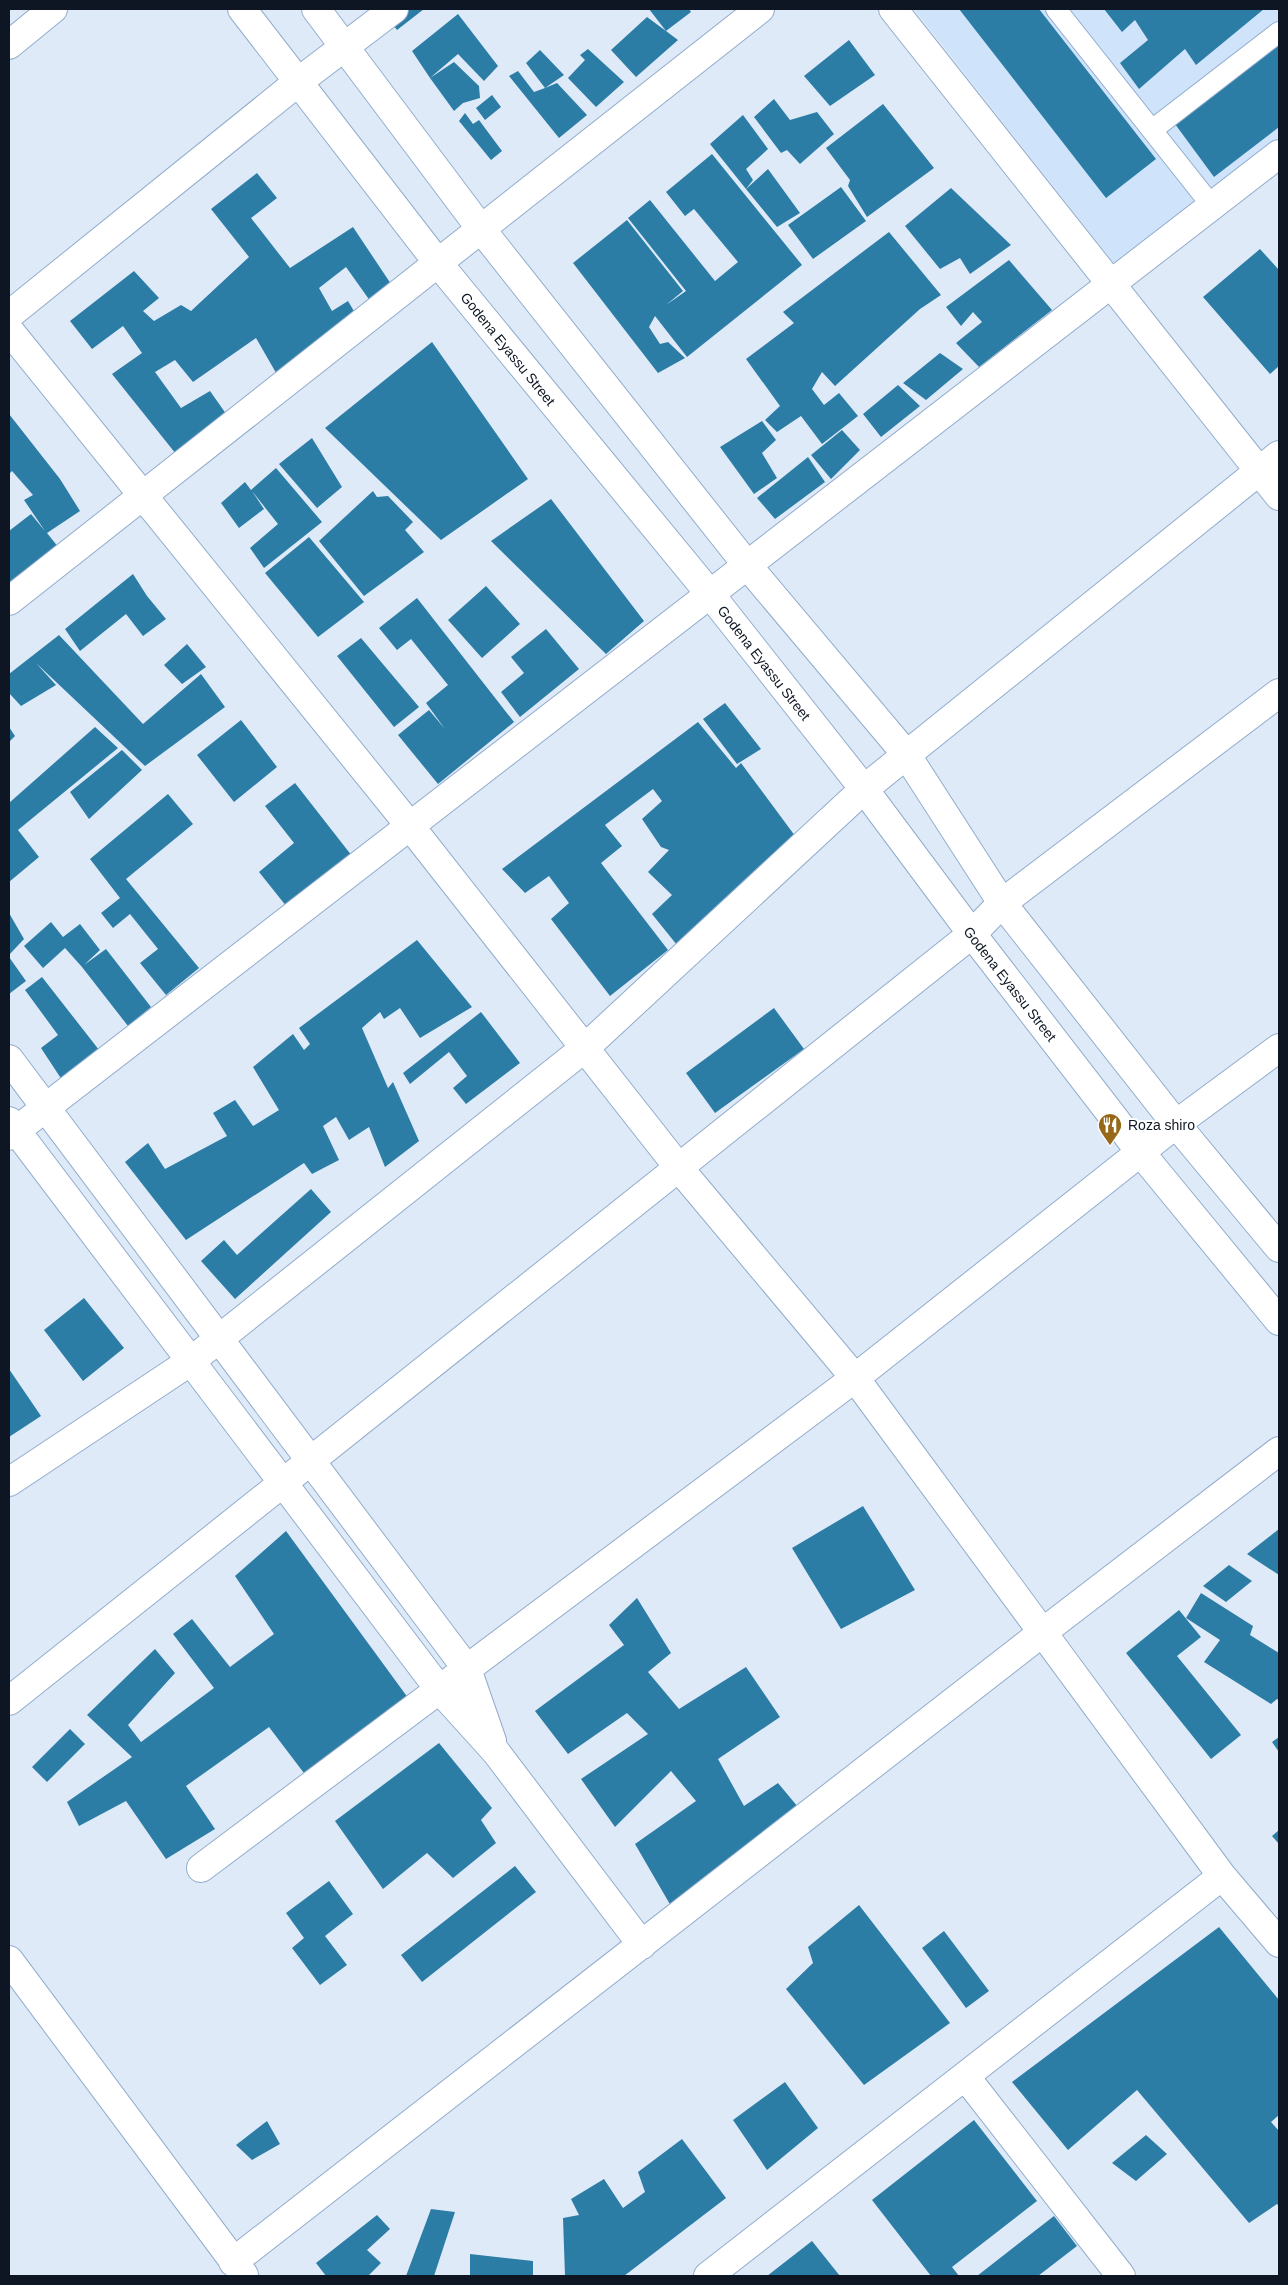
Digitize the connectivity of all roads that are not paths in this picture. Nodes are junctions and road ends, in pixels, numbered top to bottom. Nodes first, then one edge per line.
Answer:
1 (53, 9) edge
2 (242, 9) edge
3 (316, 9) edge
4 (394, 9) edge
5 (760, 9) edge
6 (893, 9) edge
7 (1056, 9) edge
8 (1279, 32) edge
9 (9, 45) edge
10 (346, 47) junction
11 (298, 82) junction
12 (1152, 130) junction
13 (1279, 154) edge
14 (1212, 206) junction
15 (481, 229) junction
16 (438, 263) junction
17 (1110, 284) junction
18 (9, 314) edge
19 (9, 330) edge
20 (1279, 455) edge
21 (1258, 472) junction
22 (142, 496) junction
23 (1279, 496) edge
24 (747, 566) junction
25 (710, 594) junction
26 (9, 601) edge
27 (1279, 693) edge
28 (906, 754) junction
29 (864, 789) junction
30 (410, 826) junction
31 (1002, 903) junction
32 (972, 934) junction
33 (586, 1047) junction
34 (1279, 1048) edge
35 (9, 1060) edge
36 (46, 1108) junction
37 (1176, 1124) junction
38 (11, 1129) edge
39 (1141, 1153) junction
40 (679, 1168) junction
41 (1279, 1248) edge
42 (1279, 1321) edge
43 (218, 1339) junction
44 (191, 1361) junction
45 (855, 1378) junction
46 (1279, 1451) edge
47 (310, 1462) junction
48 (9, 1482) edge
49 (282, 1483) junction
50 (1043, 1632) junction
51 (467, 1669) junction
52 (439, 1689) junction
53 (9, 1701) edge
54 (496, 1752) junction
55 (201, 1868) dead end
56 (1222, 1876) junction
57 (1279, 1943) edge
58 (642, 1945) junction
59 (9, 1960) edge
60 (965, 2076) junction
61 (239, 2269) edge
62 (708, 2276) edge
63 (1120, 2276) edge

1 - 9 street
2 - 11 street, Godena Eyassu Street
3 - 10 street
4 - 10 street
5 - 15 street
6 - 17 street
7 - 12 lane
8 - 12 lane
10 - 11 street
10 - 15 street
11 - 16 street, Godena Eyassu Street
11 - 18 street
12 - 14 lane
13 - 14 street
14 - 17 street
15 - 16 street
15 - 24 street
16 - 22 street
16 - 25 street, Godena Eyassu Street
17 - 21 street
17 - 24 street
19 - 22 street
20 - 21 street
21 - 23 street
21 - 28 street
22 - 26 street
22 - 30 street
24 - 25 street
24 - 28 street
25 - 29 street, Godena Eyassu Street
25 - 30 street
27 - 31 street
28 - 29 street
28 - 31 street
29 - 32 street, Godena Eyassu Street
29 - 33 street
30 - 33 street
30 - 36 street
31 - 32 street
31 - 37 street
32 - 39 street, Godena Eyassu Street
32 - 40 street
33 - 40 street
33 - 43 street
34 - 37 street
35 - 36 street
36 - 38 street
36 - 43 street
37 - 39 street
37 - 41 street
38 - 44 street
39 - 42 street, Godena Eyassu Street
39 - 45 street
40 - 45 street
40 - 47 street
43 - 44 street
43 - 47 street
44 - 48 street
44 - 49 street
45 - 50 street
45 - 51 street
46 - 50 street
47 - 49 street
47 - 51 street
49 - 52 street
49 - 53 street
50 - 56 street
50 - 58 street
51 - 52 street
51 - 54 street
52 - 54 street
52 - 55 street
54 - 58 street
56 - 57 street
56 - 60 street
58 - 61 street
59 - 61 street
60 - 62 street
60 - 63 street

